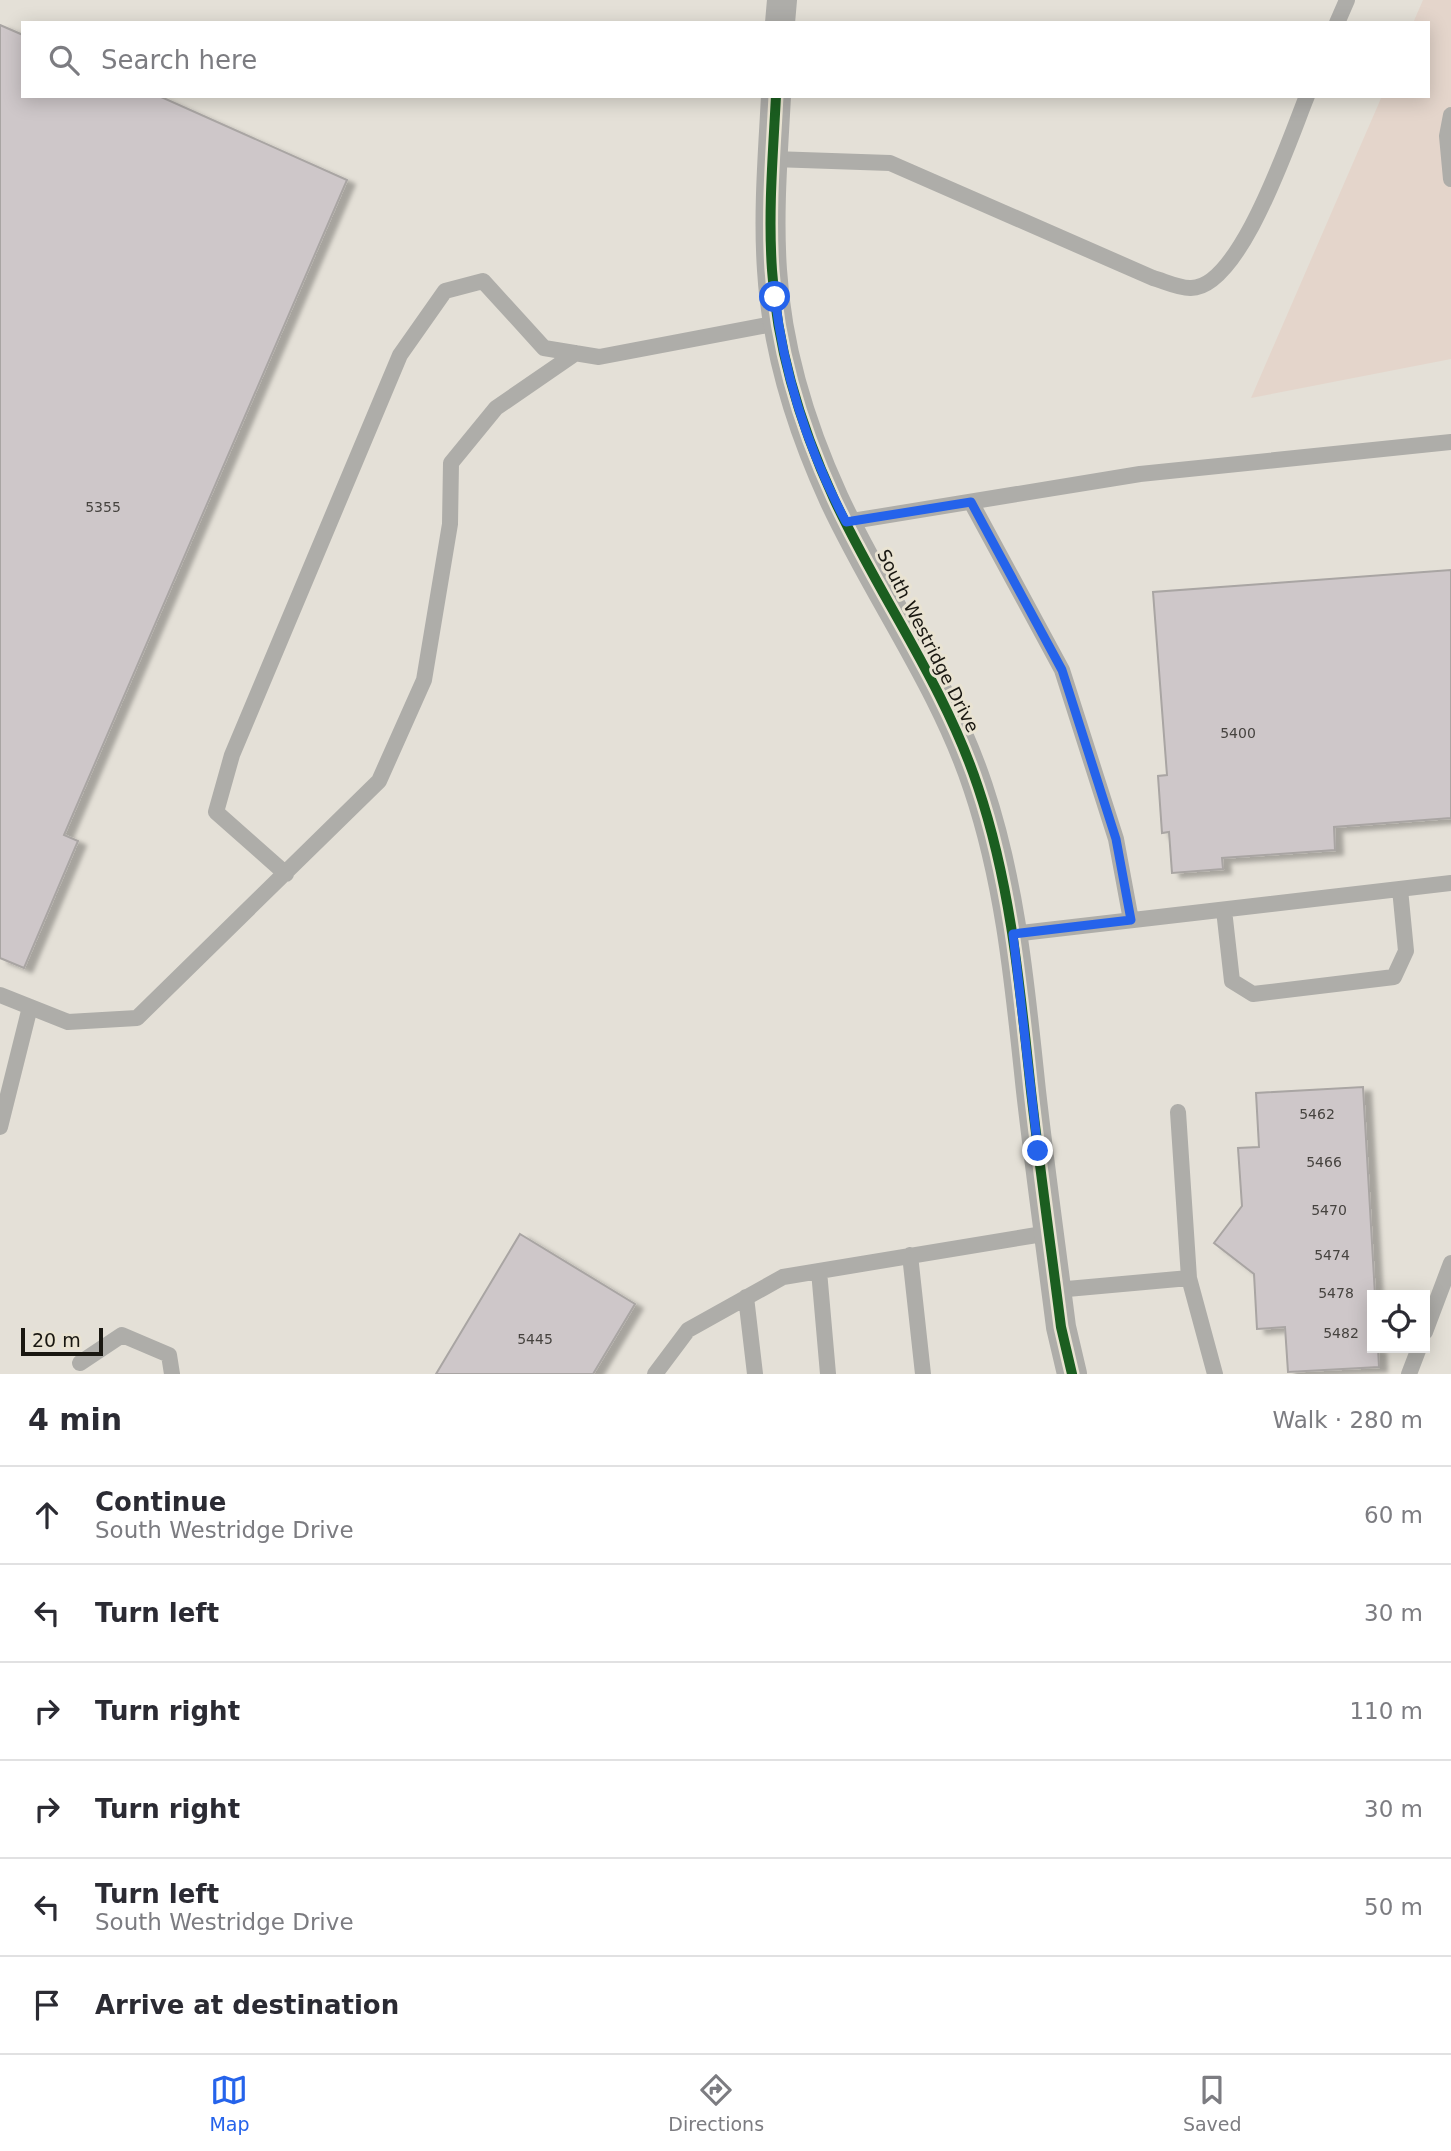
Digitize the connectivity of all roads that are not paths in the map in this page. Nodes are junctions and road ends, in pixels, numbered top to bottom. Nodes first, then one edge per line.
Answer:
1 (782, 0) edge
2 (1347, 0) edge
3 (780, 21) edge
4 (1339, 21) edge
5 (776, 98) edge
6 (1306, 98) edge
7 (1451, 115) edge
8 (773, 159) junction
9 (1451, 179) edge
10 (778, 323) junction
11 (576, 353) junction
12 (1451, 442) edge
13 (971, 502) junction
14 (846, 522) junction
15 (286, 874) junction
16 (1451, 883) edge
17 (1400, 889) junction
18 (1224, 910) junction
19 (1131, 920) junction
20 (1013, 934) junction
21 (0, 995) edge
22 (30, 1007) junction
23 (1178, 1112) dead end
24 (0, 1127) edge
25 (1049, 1233) junction
26 (909, 1255) junction
27 (1451, 1263) edge
28 (819, 1270) junction
29 (1189, 1278) junction
30 (1056, 1290) junction
31 (746, 1297) junction
32 (1430, 1319) edge
33 (1417, 1353) edge
34 (80, 1363) dead end
35 (172, 1374) edge
36 (655, 1374) edge
37 (755, 1374) edge
38 (828, 1374) edge
39 (923, 1374) edge
40 (1072, 1374) edge
41 (1215, 1374) edge
42 (1409, 1374) edge

1 - 3 street
2 - 4 lane
5 - 8 street, South Westridge Drive
6 - 8 lane
7 - 9 lane
8 - 10 street, South Westridge Drive
10 - 11 lane
10 - 14 street, South Westridge Drive
11 - 15 lane
11 - 15 lane
12 - 13 lane
13 - 14 lane
13 - 19 lane
14 - 20 street, South Westridge Drive
15 - 22 lane
16 - 17 lane
17 - 18 lane
17 - 18 lane
18 - 19 lane
19 - 20 lane
20 - 25 street, South Westridge Drive
21 - 22 lane
22 - 24 lane
23 - 29 lane
25 - 26 lane
25 - 30 street, South Westridge Drive
26 - 28 lane
26 - 39 lane
27 - 32 lane
28 - 31 lane
28 - 38 lane
29 - 30 lane
29 - 41 lane
30 - 40 street, South Westridge Drive
31 - 36 lane
31 - 37 lane
33 - 42 lane
34 - 35 lane

